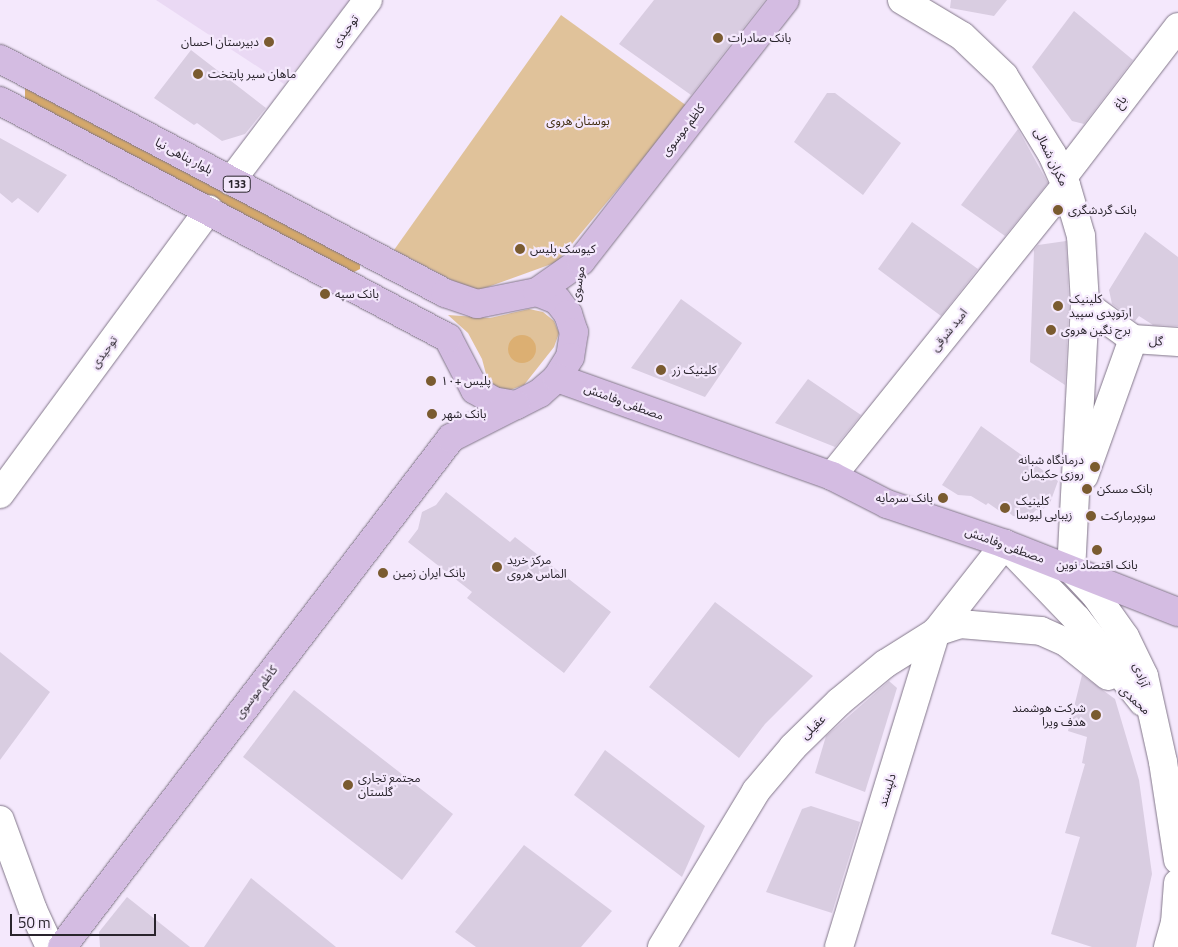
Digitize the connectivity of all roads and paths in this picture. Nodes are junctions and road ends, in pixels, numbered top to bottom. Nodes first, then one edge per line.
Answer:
1 (368, 0) edge
2 (785, 0) edge
3 (902, 0) edge
4 (1178, 27) edge
5 (0, 59) edge
6 (0, 101) edge
7 (231, 181) junction
8 (1064, 181) junction
9 (209, 209) junction
10 (581, 261) junction
11 (537, 292) junction
12 (477, 304) joint
13 (1085, 304) junction
14 (574, 332) junction
15 (1133, 339) junction
16 (1178, 342) edge
17 (558, 378) junction
18 (516, 405) junction
19 (832, 476) junction
20 (0, 494) edge
21 (1074, 504) junction
22 (1004, 544) junction
23 (1071, 560) junction
24 (1178, 594) edge
25 (1096, 596) junction
26 (1140, 596) junction
27 (1178, 612) edge
28 (936, 632) junction
29 (1154, 717) junction
30 (0, 820) edge
31 (1178, 860) edge
32 (1178, 883) edge
33 (50, 947) edge
34 (62, 947) edge
35 (662, 947) edge
36 (839, 947) edge
37 (1168, 947) edge

1 - 7 street, توحیدی
2 - 10 main road, کاظم موسوی
3 - 8 street, مکران شمالی
4 - 8 street, باغ
5 - 7 main road, بلوار پناهی نیا / 133
6 - 9 main road
7 - 12 main road, بلوار پناهی نیا / 133
8 - 13 street, مکران شمالی
8 - 19 street, امید شرقی
9 - 18 main road
9 - 20 street, توحیدی
10 - 11 main road, موسوی
10 - 14 main road, موسوی
11 - 12 main road, موسوی
11 - 14 main road
13 - 15 street
13 - 21 street, مکران شمالی
14 - 17 main road, موسوی
15 - 16 street, گل
15 - 21 street
17 - 18 main road, موسوی
17 - 19 main road, مصطفی وفامنش
18 - 34 main road, کاظم موسوی
19 - 22 main road, مصطفی وفامنش
19 - 23 main road, مصطفی وفامنش
21 - 23 street, مکران شمالی
22 - 23 main road, مصطفی وفامنش
22 - 28 street, عقیلی
22 - 29 street, محمدی
23 - 24 main road, مصطفی وفامنش
23 - 25 street, آزادی
23 - 26 main road, مصطفی وفامنش
25 - 26 street
25 - 29 street, آزادی
26 - 27 main road, مصطفی وفامنش
28 - 29 street, محمدی
28 - 35 street, عقیلی
28 - 36 street, دلپسند
29 - 31 street, آزادی
30 - 33 street
32 - 37 street

